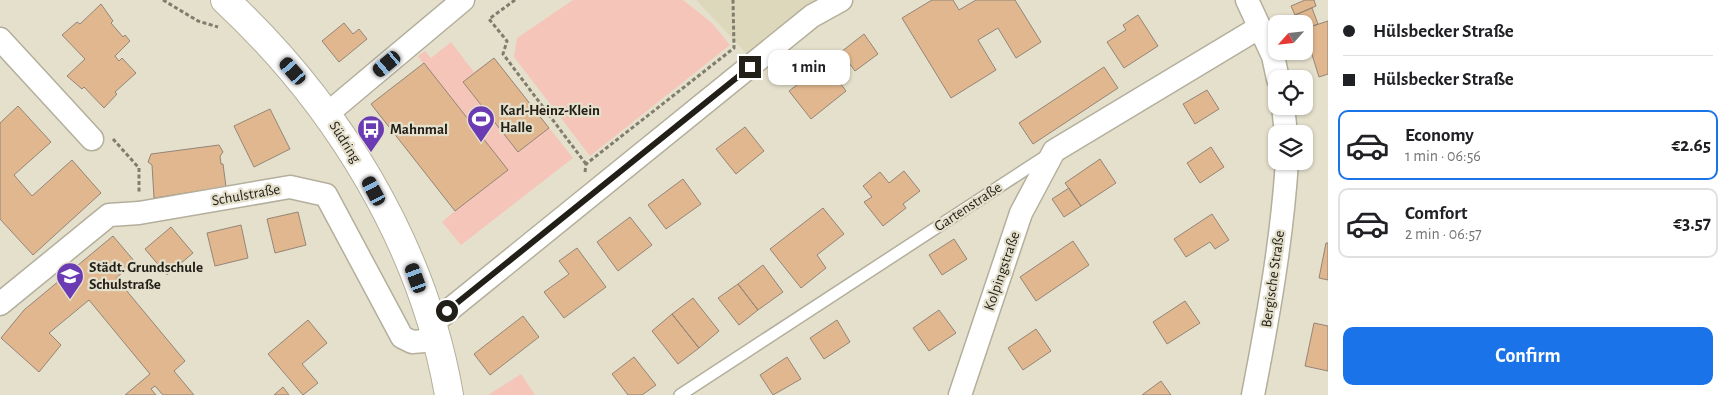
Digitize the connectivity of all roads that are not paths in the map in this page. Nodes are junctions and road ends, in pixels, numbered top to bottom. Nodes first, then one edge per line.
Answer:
1 (225, 0) edge
2 (462, 0) edge
3 (840, 0) edge
4 (1247, 0) edge
5 (1260, 27) junction
6 (0, 39) edge
7 (1276, 70) edge
8 (327, 114) junction
9 (92, 139) road end
10 (1054, 151) junction
11 (1286, 170) edge
12 (0, 304) edge
13 (435, 331) junction
14 (449, 395) edge
15 (680, 395) edge
16 (960, 395) edge
17 (1253, 395) edge

1 - 8 street, Südring
2 - 8 street
3 - 13 street
4 - 5 street
5 - 7 street
5 - 10 street, Gartenstraße
6 - 9 street
8 - 13 street, Südring
10 - 15 lane, Gartenstraße
10 - 16 street, Kolpingstraße
11 - 17 street, Bergische Straße
12 - 13 street, Schulstraße
13 - 14 street, Südring

